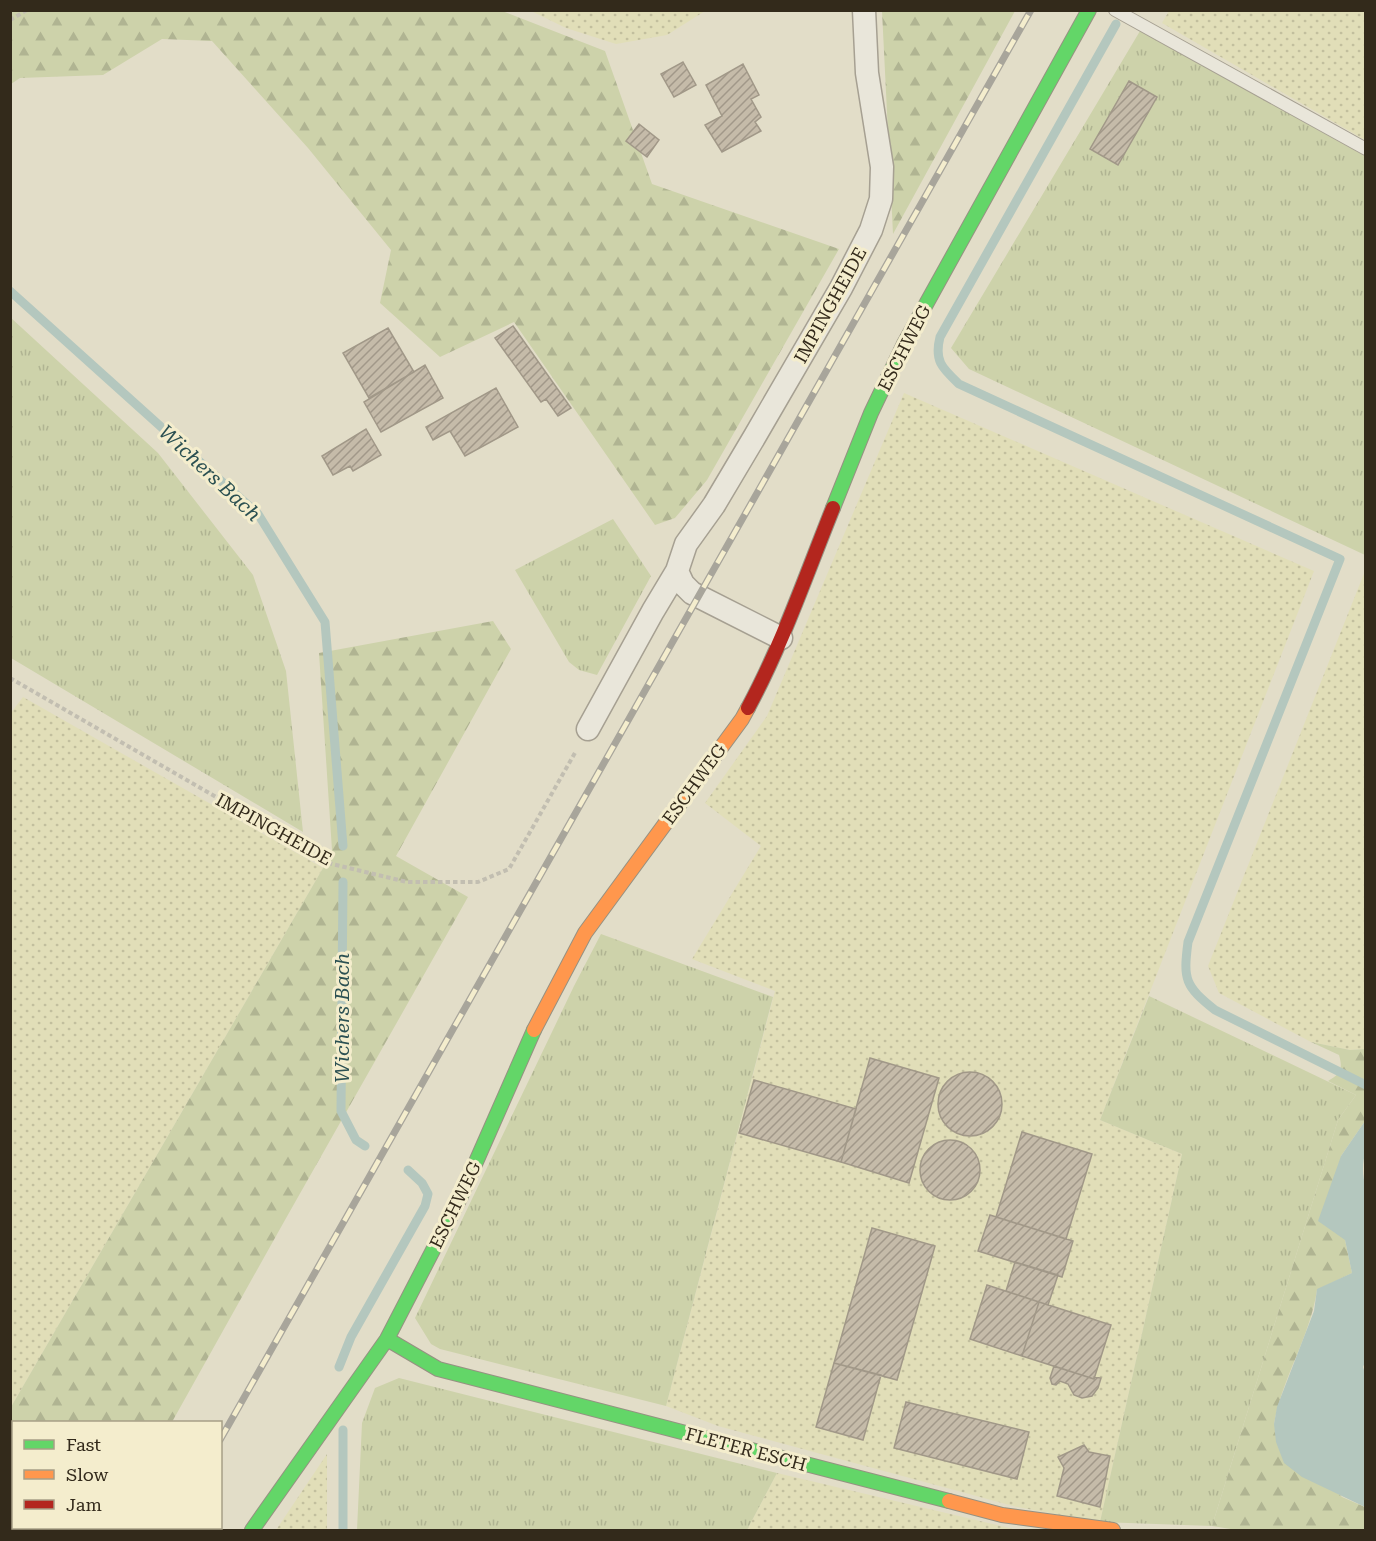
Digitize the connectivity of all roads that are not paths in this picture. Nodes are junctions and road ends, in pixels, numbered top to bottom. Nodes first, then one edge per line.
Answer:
1 (864, 10) edge
2 (1089, 10) edge
3 (1115, 10) edge
4 (1365, 149) edge
5 (677, 571) junction
6 (781, 638) junction
7 (588, 729) road end
8 (387, 1339) junction
9 (252, 1530) edge
10 (1113, 1530) edge

1 - 5 street, IMPINGHEIDE
2 - 6 street, ESCHWEG
3 - 4 lane
5 - 6 street
5 - 7 street, IMPINGHEIDE
6 - 8 street, ESCHWEG
8 - 9 street, ESCHWEG
8 - 10 street, FLETER ESCH

